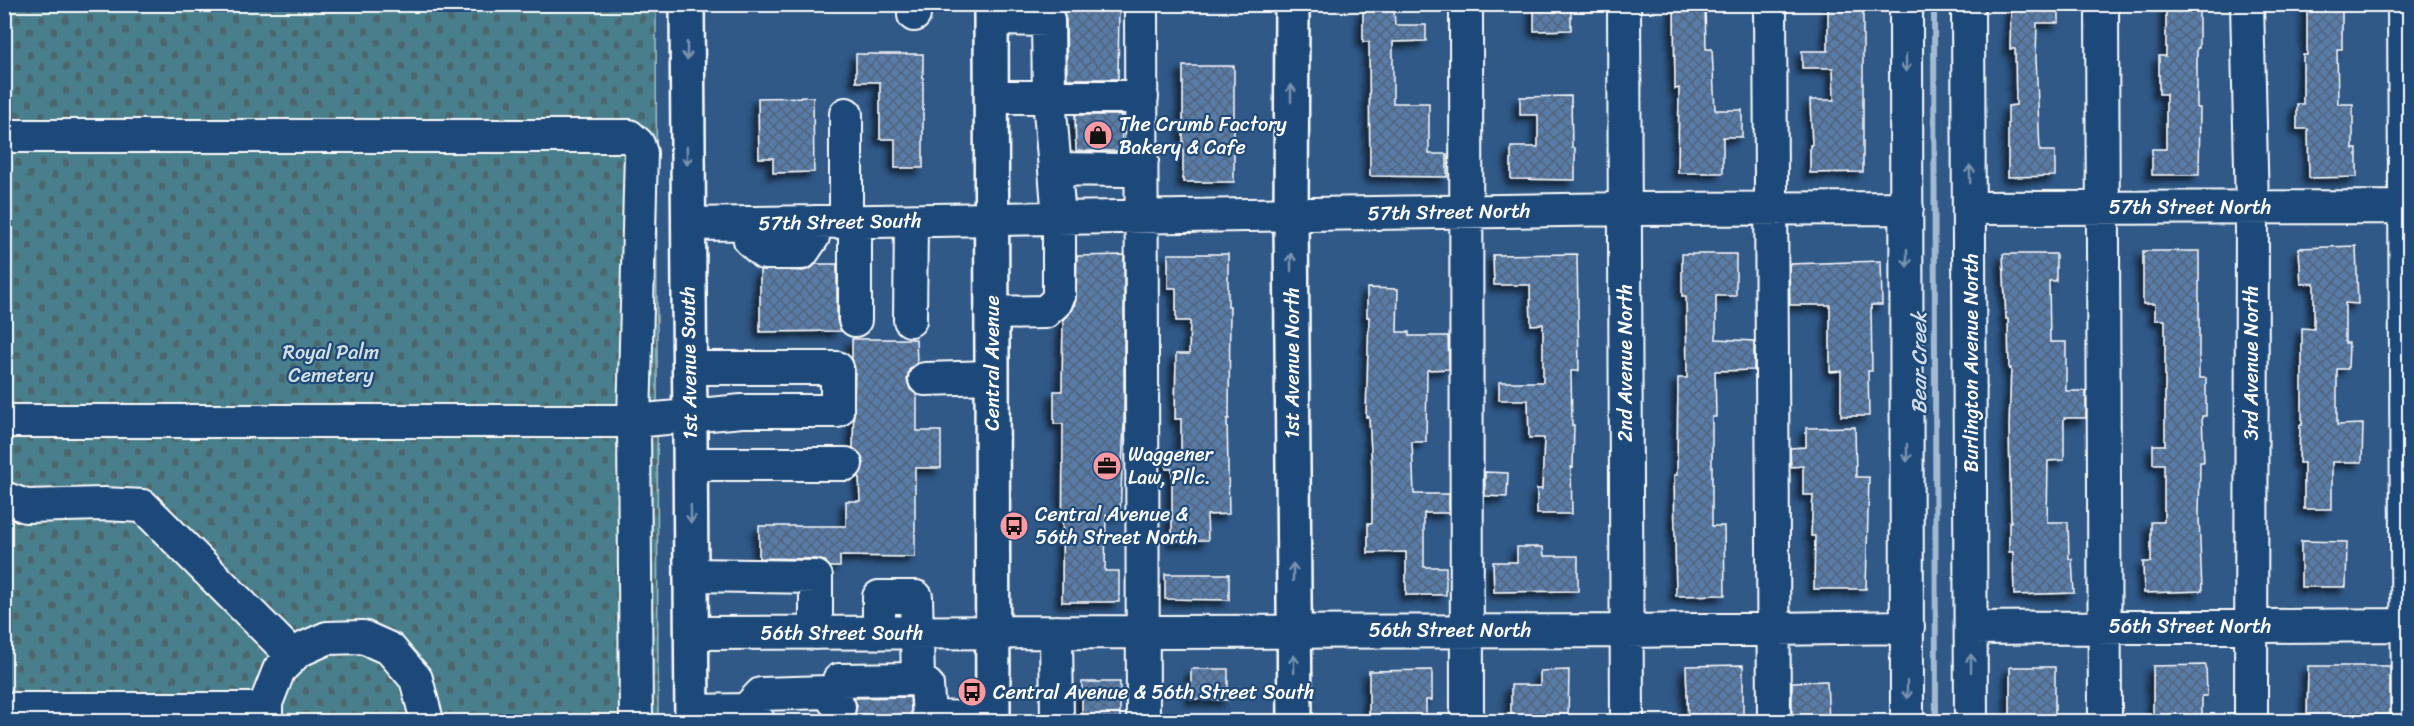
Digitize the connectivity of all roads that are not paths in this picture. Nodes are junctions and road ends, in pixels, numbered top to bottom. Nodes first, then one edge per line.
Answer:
1 (1142, 4) edge
2 (1292, 4) edge
3 (1466, 4) edge
4 (1624, 4) edge
5 (1770, 4) edge
6 (1906, 4) edge
7 (1968, 4) edge
8 (2102, 4) edge
9 (2247, 4) edge
10 (2404, 4) edge
11 (687, 5) edge
12 (991, 12) edge
13 (991, 98) junction
14 (1049, 98) junction
15 (1142, 98) junction
16 (846, 114) dead end
17 (4, 136) edge
18 (1142, 160) junction
19 (1054, 169) junction
20 (2252, 207) junction
21 (2408, 207) edge
22 (1907, 208) junction
23 (1971, 208) junction
24 (2104, 208) junction
25 (1624, 209) junction
26 (1770, 209) junction
27 (1467, 212) junction
28 (1291, 215) junction
29 (1142, 217) junction
30 (1059, 218) junction
31 (991, 219) junction
32 (910, 221) junction
33 (850, 222) junction
34 (688, 224) junction
35 (991, 313) junction
36 (855, 320) dead end
37 (910, 320) dead end
38 (690, 368) junction
39 (992, 377) junction
40 (925, 379) dead end
41 (690, 416) junction
42 (4, 421) edge
43 (634, 421) junction
44 (690, 464) junction
45 (846, 464) dead end
46 (4, 498) edge
47 (692, 575) junction
48 (2409, 625) edge
49 (2251, 626) junction
50 (1908, 627) junction
51 (2104, 627) junction
52 (1971, 628) junction
53 (1773, 629) junction
54 (1293, 630) junction
55 (1467, 630) junction
56 (1142, 631) junction
57 (1627, 631) junction
58 (1056, 632) junction
59 (692, 633) junction
60 (827, 633) junction
61 (917, 633) junction
62 (992, 633) junction
63 (293, 656) junction
64 (918, 679) junction
65 (836, 703) edge
66 (4, 709) edge
67 (266, 715) edge
68 (692, 716) edge
69 (752, 716) edge
70 (993, 720) edge
71 (424, 722) edge
72 (636, 722) edge
73 (1057, 722) edge
74 (1143, 722) edge
75 (1295, 722) edge
76 (1467, 722) edge
77 (1626, 722) edge
78 (1773, 722) edge
79 (1907, 722) edge
80 (1971, 722) edge
81 (2105, 722) edge
82 (2251, 722) edge
83 (2408, 722) edge

1 - 15 street
28 -> 2 main road, 1st Avenue North
3 - 27 street
4 - 25 street, 2nd Avenue North
5 - 26 street
6 -> 22 street
23 -> 7 street, Burlington Avenue North
8 - 24 street
9 - 20 street, 3rd Avenue North
10 - 21 street
11 -> 34 main road, 1st Avenue South
12 - 13 main road, Central Avenue
12 - 14 street
13 - 14 street
13 - 31 main road, Central Avenue
14 - 15 street
14 - 19 street
15 - 18 street
16 - 33 street
17 - 43 street
18 - 19 street
18 - 29 street
19 - 30 street
20 - 21 street, 57th Street North
20 - 24 street, 57th Street North
20 - 49 street, 3rd Avenue North
21 - 48 street
22 - 26 street, 57th Street North
22 -> 50 street
23 - 24 street, 57th Street North
23 - 52 street, Burlington Avenue North
24 - 51 street
25 - 26 street, 57th Street North
25 - 27 street, 57th Street North
25 - 57 street, 2nd Avenue North
26 - 53 street
27 - 28 street, 57th Street North
27 - 55 street
28 - 29 street, 57th Street North
54 -> 28 main road, 1st Avenue North
29 - 30 street, 57th Street North
29 - 56 street
30 - 31 street, 57th Street North
30 - 35 street
31 - 32 street, 57th Street South
31 - 35 main road, Central Avenue
32 - 33 street, 57th Street South
32 - 37 street
33 - 34 street, 57th Street South
33 - 36 street
34 - 38 main road, 1st Avenue South
35 - 39 main road, Central Avenue
38 - 41 main road, 1st Avenue South
38 - 41 street
39 - 40 street
39 - 62 main road, Central Avenue
41 - 43 street
41 - 44 main road, 1st Avenue South
42 - 43 street
43 - 72 street
44 - 45 street
44 -> 47 main road, 1st Avenue South
46 - 63 street
47 - 59 main road, 1st Avenue South
47 - 60 street
48 - 49 street, 56th Street North
48 - 83 street
49 - 51 street, 56th Street North
49 - 82 street, 3rd Avenue North
50 - 53 street, 56th Street North
50 -> 79 street
51 - 52 street, 56th Street North
51 - 81 street
80 -> 52 street, Burlington Avenue North
53 - 57 street, 56th Street North
53 - 78 street
54 - 55 street, 56th Street North
54 - 56 street, 56th Street North
75 -> 54 main road, 1st Avenue North
55 - 57 street, 56th Street North
55 - 76 street
56 - 58 street, 56th Street North
56 - 74 street
57 - 77 street, 2nd Avenue North
58 - 62 street, 56th Street North
58 - 73 street
59 - 60 street, 56th Street South
59 - 68 main road, 1st Avenue South
60 - 61 street, 56th Street South
60 - 65 street
61 - 62 street, 56th Street South
61 - 64 street
62 - 70 main road, Central Avenue
63 - 67 street
63 - 71 street
64 - 65 street
64 - 70 street
65 - 69 street
66 - 67 street
68 - 69 street

